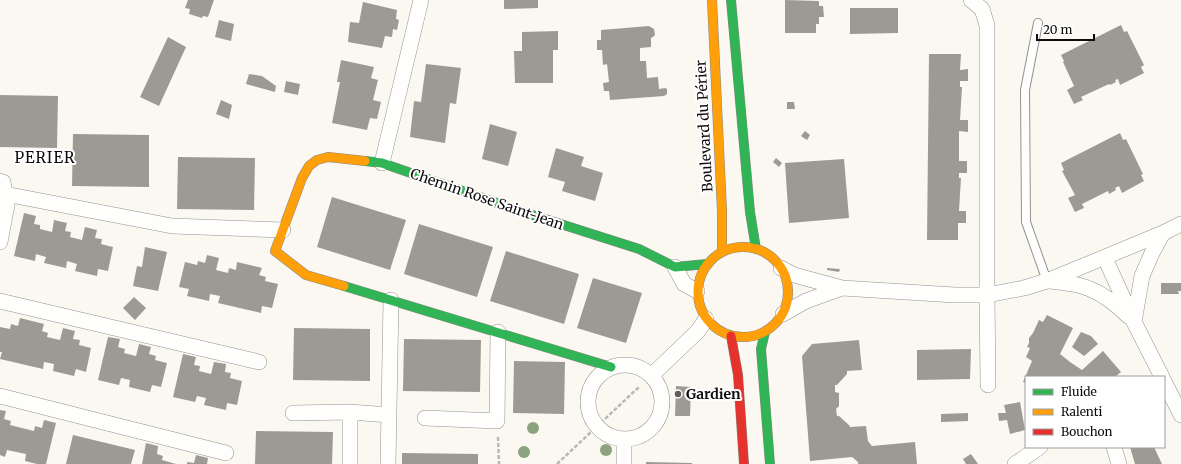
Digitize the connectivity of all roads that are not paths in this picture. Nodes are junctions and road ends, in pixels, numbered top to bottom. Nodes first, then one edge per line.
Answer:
1 (421, 0) edge
2 (712, 0) edge
3 (731, 0) edge
4 (971, 0) edge
5 (1038, 23) dead end
6 (382, 163) junction
7 (3, 188) edge
8 (1181, 224) edge
9 (284, 230) junction
10 (1163, 233) junction
11 (0, 242) edge
12 (756, 249) junction
13 (722, 251) junction
14 (1105, 258) junction
15 (707, 264) junction
16 (676, 267) junction
17 (782, 268) junction
18 (1047, 281) junction
19 (842, 288) junction
20 (698, 291) junction
21 (987, 295) junction
22 (391, 300) junction
23 (0, 301) edge
24 (783, 314) junction
25 (706, 319) junction
26 (1134, 322) junction
27 (498, 332) junction
28 (765, 332) junction
29 (731, 336) junction
30 (259, 362) dead end
31 (611, 367) junction
32 (652, 375) junction
33 (1161, 376) edge
34 (1165, 383) edge
35 (988, 385) dead end
36 (0, 396) edge
37 (1173, 398) edge
38 (350, 412) junction
39 (293, 413) dead end
40 (389, 415) junction
41 (1181, 416) edge
42 (425, 418) dead end
43 (624, 440) junction
44 (1039, 448) edge
45 (1114, 448) edge
46 (226, 453) dead end
47 (350, 464) edge
48 (388, 464) edge
49 (624, 464) edge
50 (744, 464) edge
51 (770, 464) edge
52 (1015, 464) edge
53 (1119, 464) edge

1 - 6 street
2 - 13 street, Boulevard du Périer
3 - 12 street
4 - 21 street
5 - 18 lane
6 - 9 street, Chemin Rose Saint-Jean
6 - 16 street, Chemin Rose Saint-Jean
7 - 9 street
7 - 11 street
8 - 10 street
9 - 22 street, Chemin Rose Saint-Jean
10 - 14 street
10 - 26 street
12 - 13 street
12 - 17 street
13 - 15 street
14 - 18 street
14 - 26 street
15 - 16 street
15 - 20 street
16 - 20 street
17 - 19 street
17 - 24 street
18 - 21 street
18 - 26 street
19 - 21 street
19 - 24 street
20 - 25 street
21 - 35 street
22 - 27 street
22 - 40 street
23 - 30 street
24 - 28 street
25 - 29 street
25 - 32 street
26 - 33 street
27 - 31 street
27 - 42 street
28 - 29 street
28 - 51 street
29 - 50 street
31 - 32 street
31 - 43 street
32 - 43 street
34 - 37 street
36 - 46 street
37 - 41 street
38 - 39 street
38 - 40 street
38 - 47 street
40 - 48 street
43 - 49 street
44 - 52 street
45 - 53 street

